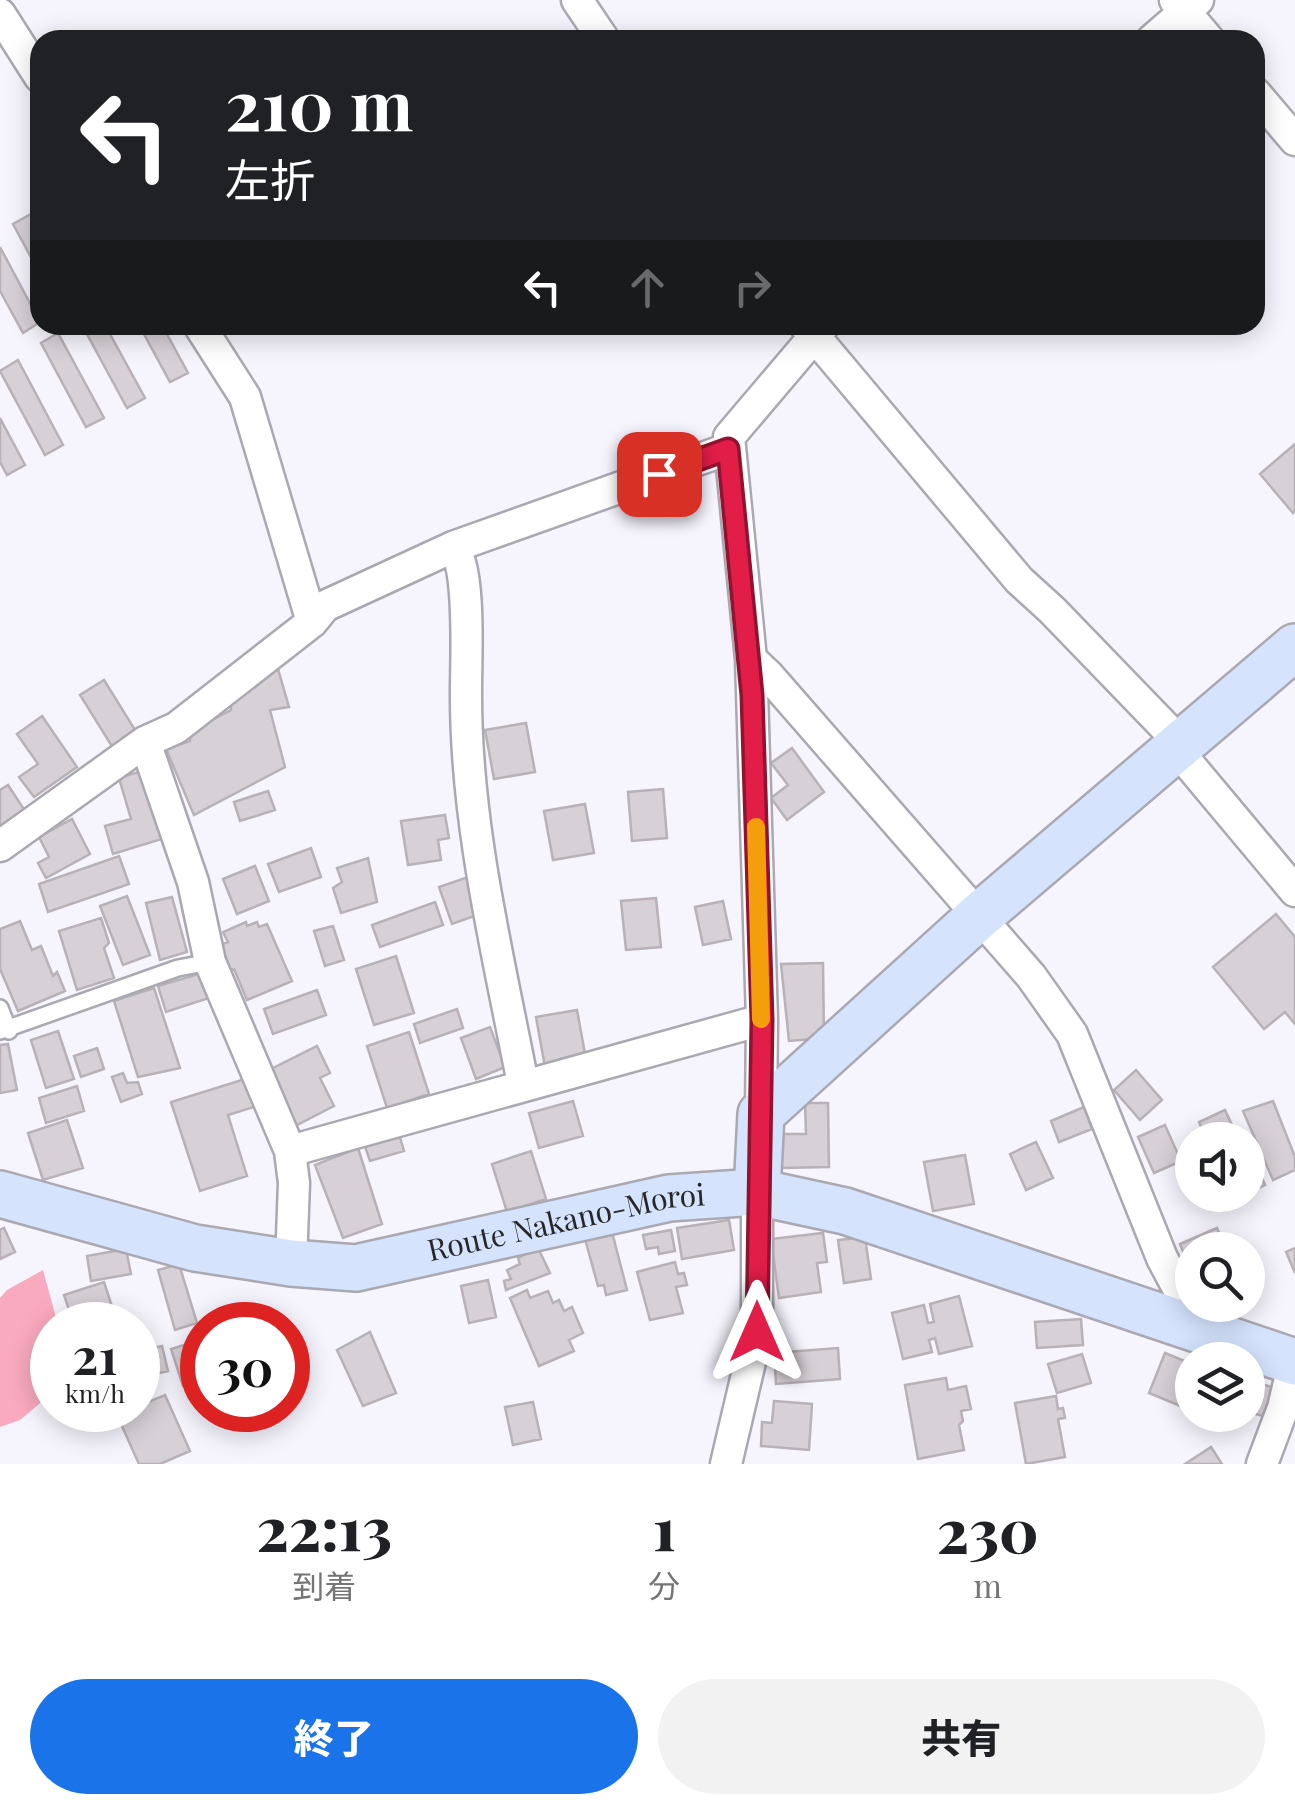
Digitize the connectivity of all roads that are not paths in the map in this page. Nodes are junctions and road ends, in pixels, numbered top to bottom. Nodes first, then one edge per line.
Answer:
1 (578, 0) edge
2 (1186, 4) edge
3 (0, 14) edge
4 (598, 30) edge
5 (1161, 30) edge
6 (1203, 30) edge
7 (30, 61) edge
8 (1265, 105) edge
9 (1295, 140) edge
10 (205, 335) edge
11 (809, 335) edge
12 (820, 335) edge
13 (728, 449) junction
14 (453, 547) junction
15 (312, 622) junction
16 (1295, 648) edge
17 (751, 659) junction
18 (144, 742) junction
19 (1177, 750) junction
20 (0, 846) edge
21 (1295, 891) edge
22 (978, 916) junction
23 (210, 962) junction
24 (0, 1008) edge
25 (762, 1020) junction
26 (4, 1031) edge
27 (523, 1084) junction
28 (761, 1114) junction
29 (290, 1152) junction
30 (757, 1192) junction
31 (0, 1194) edge
32 (290, 1263) junction
33 (1199, 1328) junction
34 (1294, 1362) edge
35 (726, 1464) edge
36 (1262, 1464) edge

1 - 4 street
2 - 5 street
2 - 6 street
3 - 7 street
8 - 9 street
10 - 15 street
11 - 13 street
12 - 19 street
13 - 14 street
13 - 17 street
14 - 15 street
14 - 27 street
15 - 18 street
16 - 19 main road
17 - 22 street
17 - 25 street
18 - 20 street
18 - 23 street
19 - 21 street
19 - 22 main road
22 - 28 main road
22 - 33 street
23 - 26 lane
23 - 29 street
24 - 26 lane
25 - 27 street
25 - 28 street
27 - 29 street
28 - 30 main road
29 - 32 street
30 - 32 main road, Route Nakano-Moroi
30 - 33 main road, Route Nakano-Moroi
30 - 35 street
31 - 32 main road, Route Nakano-Moroi
33 - 34 main road, Route Nakano-Moroi
34 - 36 street

